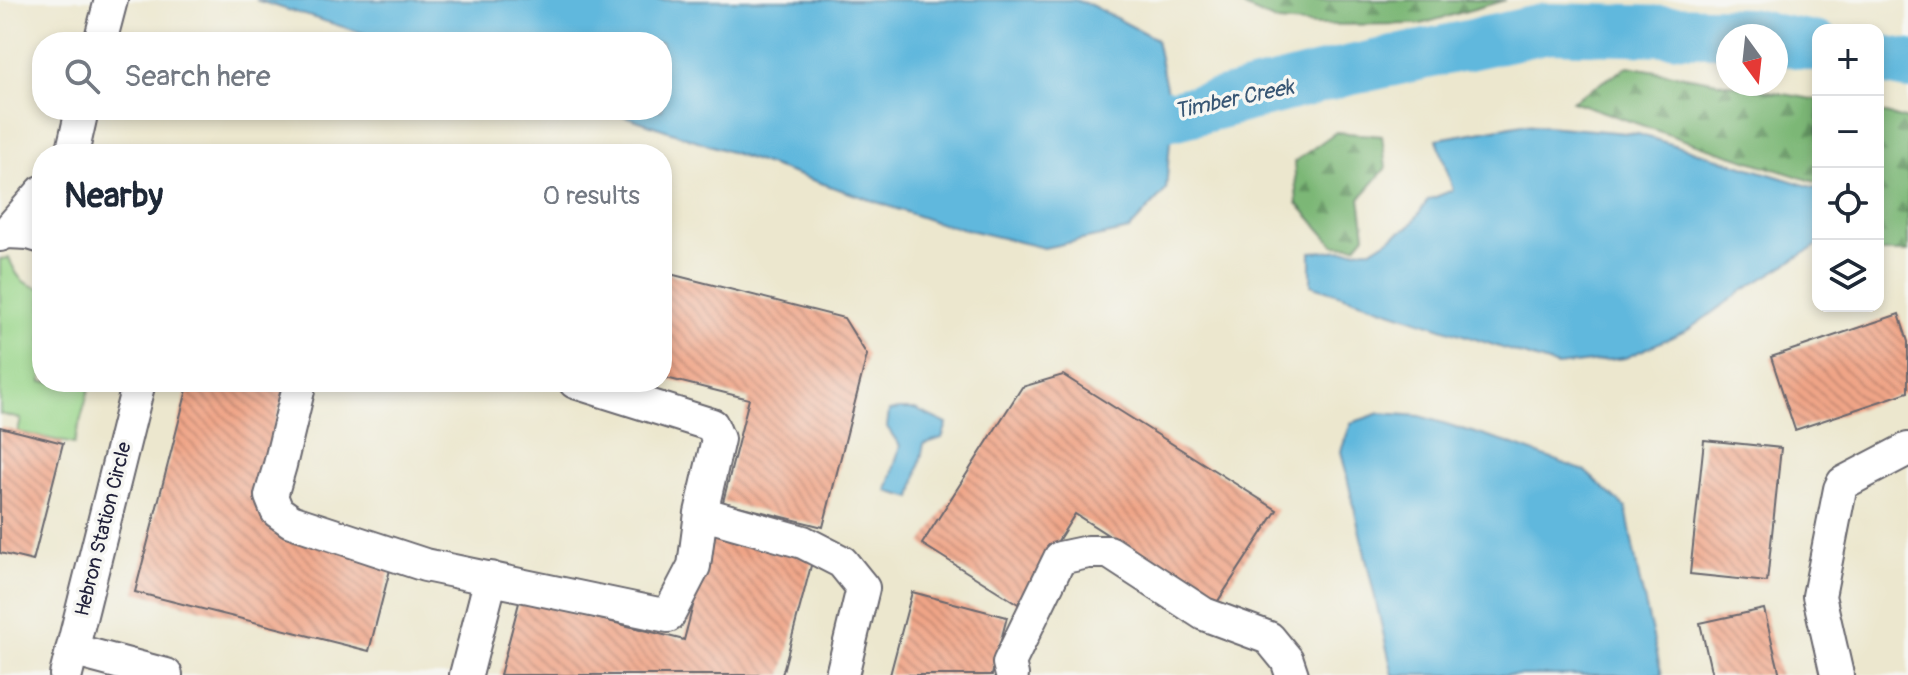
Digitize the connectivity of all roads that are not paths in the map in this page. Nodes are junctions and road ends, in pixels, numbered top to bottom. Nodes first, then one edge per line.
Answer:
1 (111, 0) edge
2 (103, 32) edge
3 (79, 120) edge
4 (74, 144) edge
5 (32, 203) edge
6 (4, 233) edge
7 (32, 234) edge
8 (137, 392) edge
9 (297, 392) edge
10 (607, 392) edge
11 (1908, 449) edge
12 (701, 513) junction
13 (491, 578) junction
14 (69, 663) edge
15 (166, 675) edge
16 (466, 675) edge
17 (842, 675) edge
18 (1012, 675) edge
19 (1292, 675) edge
20 (1837, 675) edge

1 - 2 street
3 - 4 street
5 - 6 street
6 - 7 street
8 - 14 street, Hebron Station Circle
9 - 13 street
10 - 12 street
11 - 20 street
12 - 13 street
12 - 17 street
13 - 16 street
14 - 15 street
18 - 19 street

